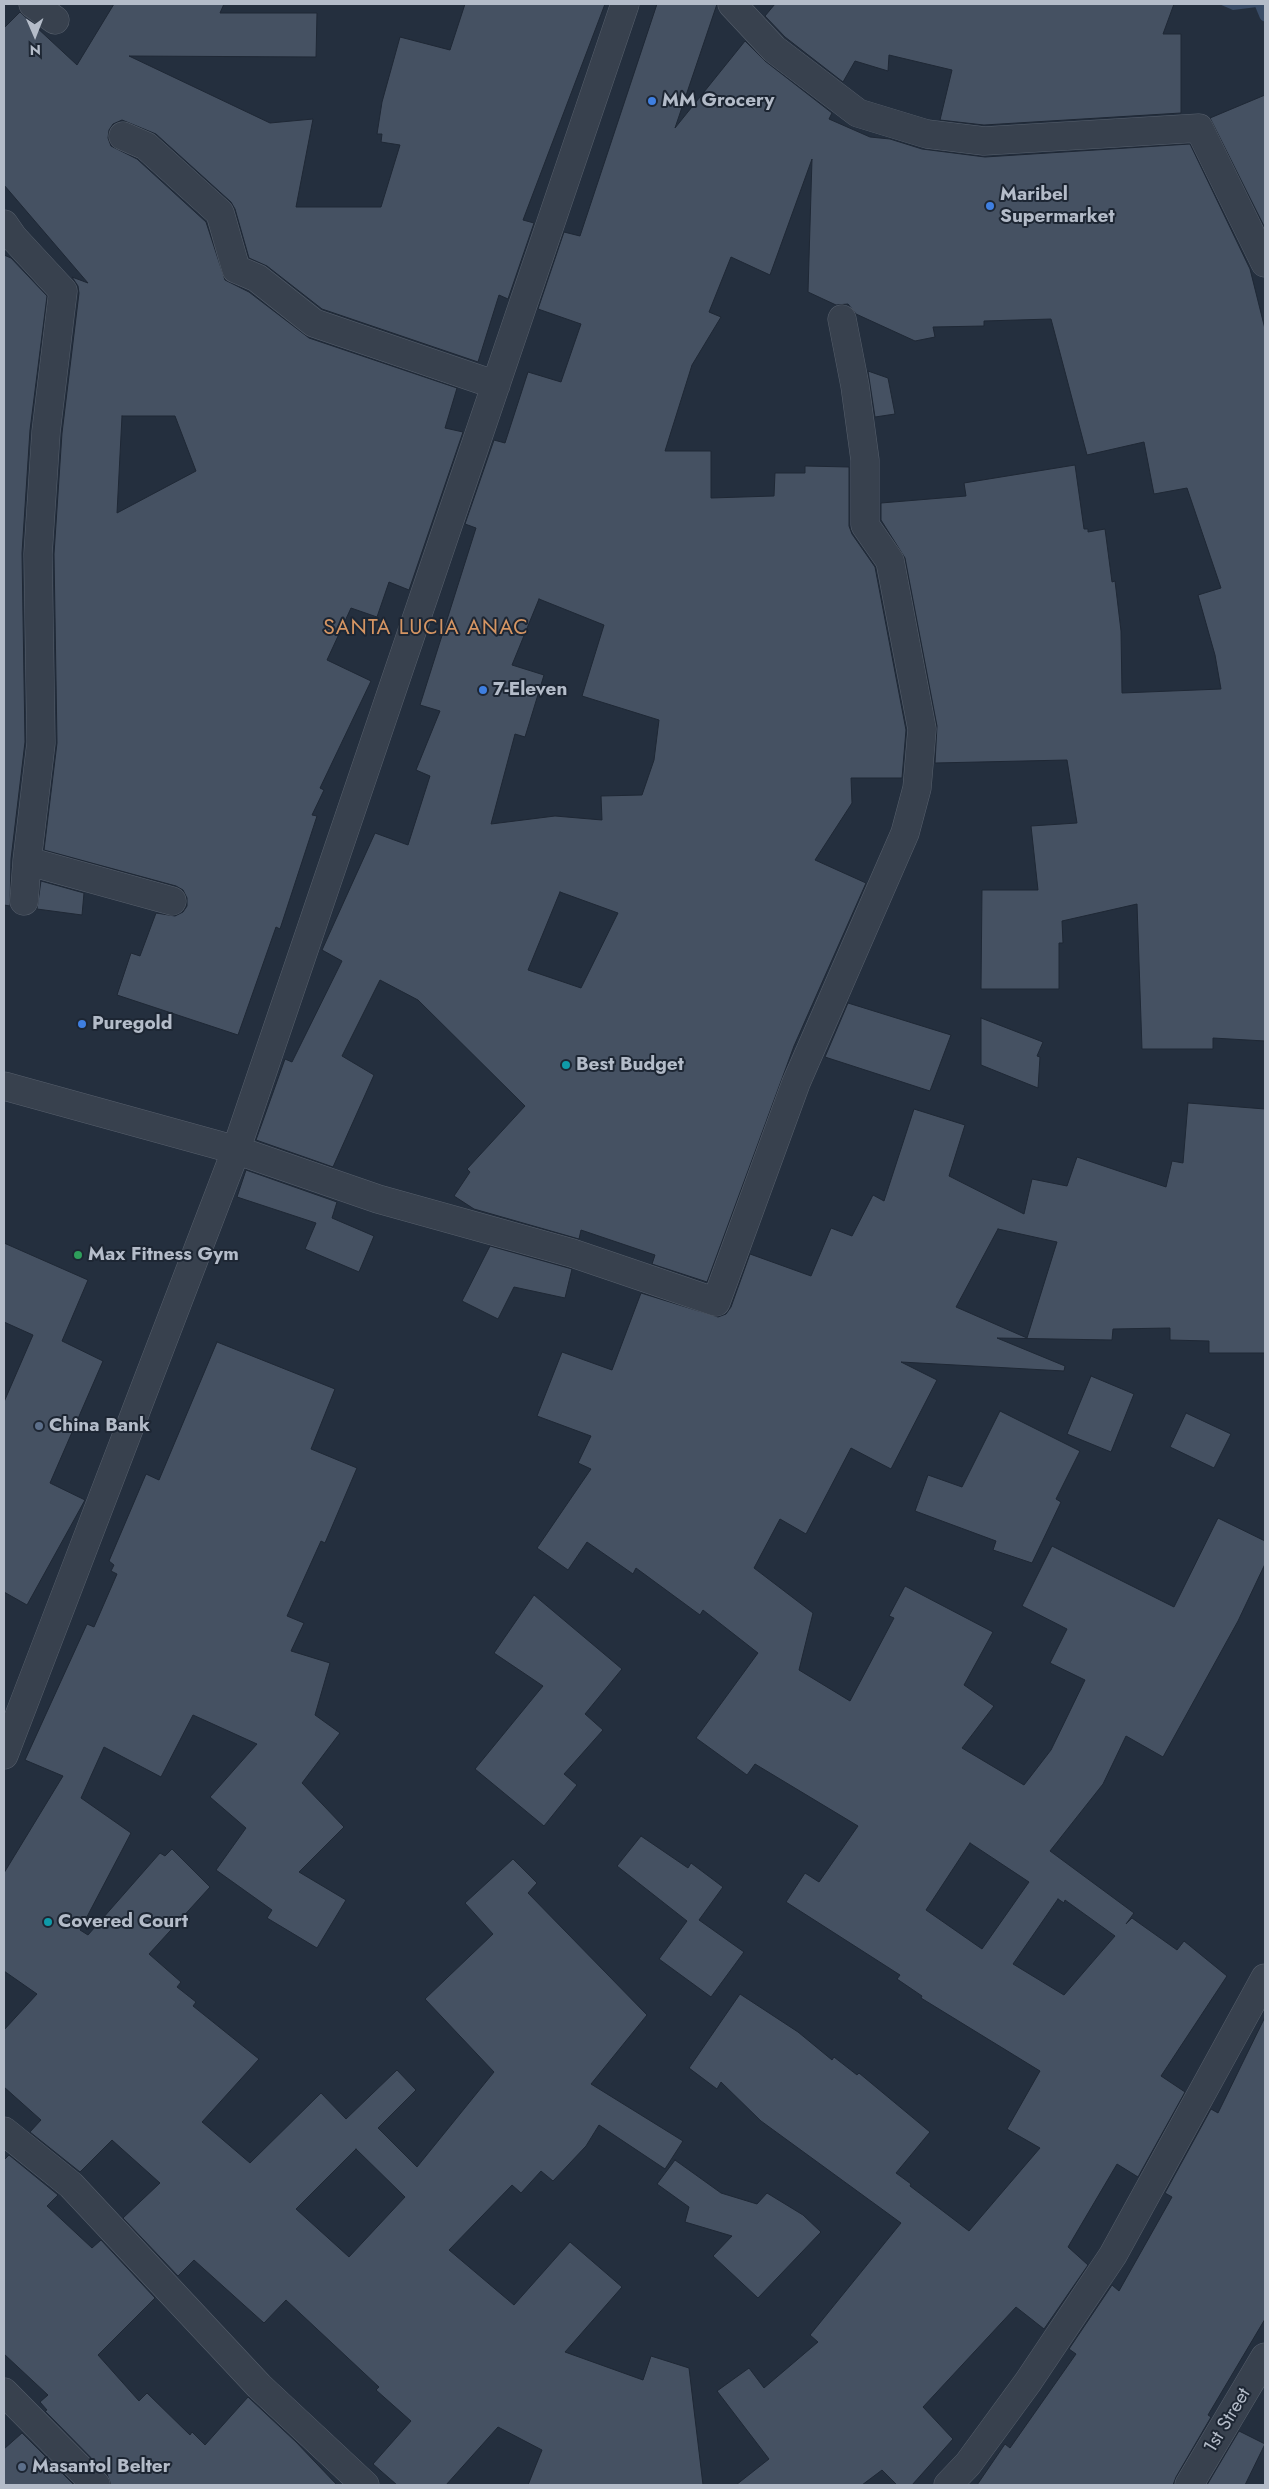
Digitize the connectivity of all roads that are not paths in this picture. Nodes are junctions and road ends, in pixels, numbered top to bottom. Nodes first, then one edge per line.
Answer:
1 (33, 4) edge
2 (625, 4) edge
3 (732, 4) edge
4 (55, 20) dead end
5 (123, 136) dead end
6 (4, 224) edge
7 (1265, 263) edge
8 (842, 319) dead end
9 (496, 385) junction
10 (27, 861) junction
11 (24, 901) dead end
12 (172, 901) dead end
13 (4, 1086) edge
14 (236, 1150) junction
15 (4, 1755) edge
16 (1265, 1978) edge
17 (4, 2131) edge
18 (1265, 2357) edge
19 (4, 2392) edge
20 (96, 2485) edge
21 (365, 2485) edge
22 (948, 2485) edge
23 (1189, 2485) edge

1 - 4 street
2 - 9 street
3 - 7 street
5 - 9 street
6 - 10 street
8 - 14 street
9 - 14 street
10 - 11 street
10 - 12 street
13 - 14 street
14 - 15 street
16 - 22 street
17 - 21 street
18 - 23 street, 1st Street
19 - 20 street

